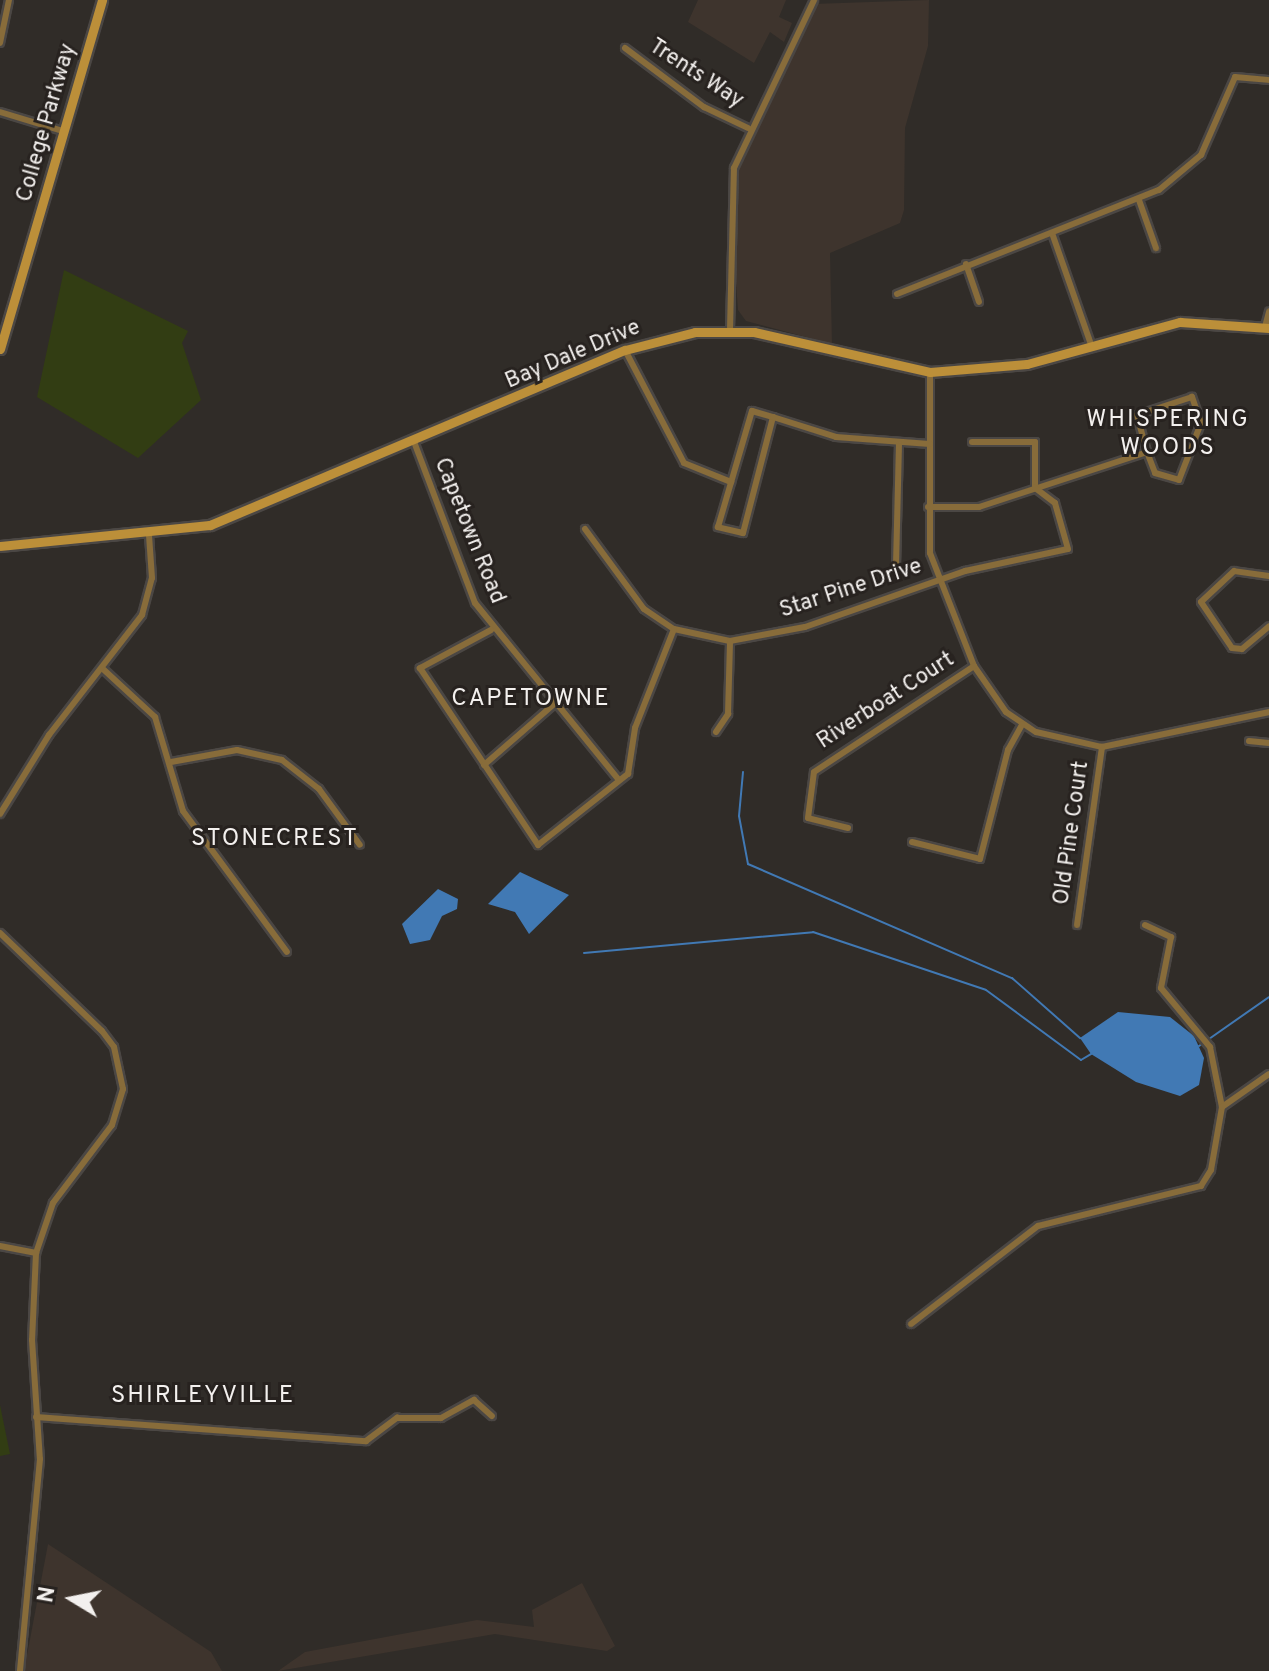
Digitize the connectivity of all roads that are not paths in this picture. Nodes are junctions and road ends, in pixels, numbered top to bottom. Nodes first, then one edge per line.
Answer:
1 (9, 0) edge
2 (102, 0) edge
3 (814, 0) edge
4 (0, 41) edge
5 (625, 48) dead end
6 (1268, 80) edge
7 (0, 112) edge
8 (748, 128) junction
9 (63, 131) junction
10 (1139, 200) junction
11 (1052, 233) junction
12 (1156, 248) dead end
13 (966, 264) junction
14 (897, 294) dead end
15 (979, 302) dead end
16 (1269, 312) edge
17 (1267, 328) edge
18 (730, 330) junction
19 (1092, 347) junction
20 (0, 349) edge
21 (625, 350) junction
22 (930, 372) junction
23 (773, 417) junction
24 (413, 439) junction
25 (972, 442) dead end
26 (899, 444) junction
27 (930, 444) junction
28 (1147, 452) junction
29 (731, 482) junction
30 (1035, 488) junction
31 (928, 507) junction
32 (585, 529) dead end
33 (149, 535) junction
34 (0, 546) edge
35 (896, 566) dead end
36 (1269, 576) edge
37 (937, 580) junction
38 (1269, 626) edge
39 (674, 629) junction
40 (491, 630) junction
41 (730, 641) junction
42 (974, 666) junction
43 (103, 669) junction
44 (553, 705) junction
45 (1268, 716) edge
46 (1022, 725) junction
47 (716, 732) dead end
48 (1249, 741) dead end
49 (1269, 743) edge
50 (1102, 747) junction
51 (171, 762) junction
52 (484, 765) junction
53 (619, 780) junction
54 (0, 814) edge
55 (848, 828) dead end
56 (912, 842) dead end
57 (360, 845) dead end
58 (1077, 925) dead end
59 (1145, 925) dead end
60 (0, 933) edge
61 (287, 952) dead end
62 (1269, 1074) edge
63 (1222, 1107) junction
64 (0, 1246) edge
65 (36, 1253) junction
66 (911, 1324) dead end
67 (492, 1416) dead end
68 (36, 1417) junction
69 (20, 1671) edge

1 - 4 street
2 - 9 street, College Parkway
3 - 8 street
5 - 8 street, Trents Way
6 - 10 street
7 - 9 street
8 - 18 street
9 - 20 street, College Parkway
10 - 11 street
10 - 12 street
11 - 13 street
11 - 19 street
13 - 14 street
13 - 15 street
16 - 17 street
17 - 19 street, Bay Dale Drive
18 - 21 street, Bay Dale Drive
18 - 22 street, Bay Dale Drive
19 - 22 street, Bay Dale Drive
21 - 24 street, Bay Dale Drive
21 - 29 street
22 - 27 street
23 - 26 street
23 - 29 street
23 - 29 street
24 - 33 street, Bay Dale Drive
24 - 40 street, Capetown Road
25 - 30 street
26 - 27 street
26 - 35 street
27 - 31 street
28 - 28 street
28 - 30 street
30 - 31 street
30 - 37 street, Star Pine Drive
31 - 37 street
32 - 39 street
33 - 34 street, Bay Dale Drive
33 - 43 street
36 - 38 street
37 - 41 street, Star Pine Drive
37 - 42 street
39 - 41 street, Star Pine Drive
39 - 53 street
40 - 44 street, Capetown Road
40 - 52 street
41 - 47 street
42 - 46 street
42 - 55 street, Riverboat Court
43 - 51 street
43 - 54 street
44 - 52 street
44 - 53 street, Capetown Road
45 - 50 street
46 - 50 street
46 - 56 street
48 - 49 street
50 - 58 street, Old Pine Court
51 - 57 street
51 - 61 street
52 - 53 street
59 - 63 street
60 - 65 street
62 - 63 street
63 - 66 street
64 - 65 street
65 - 68 street
67 - 68 street
68 - 69 street

